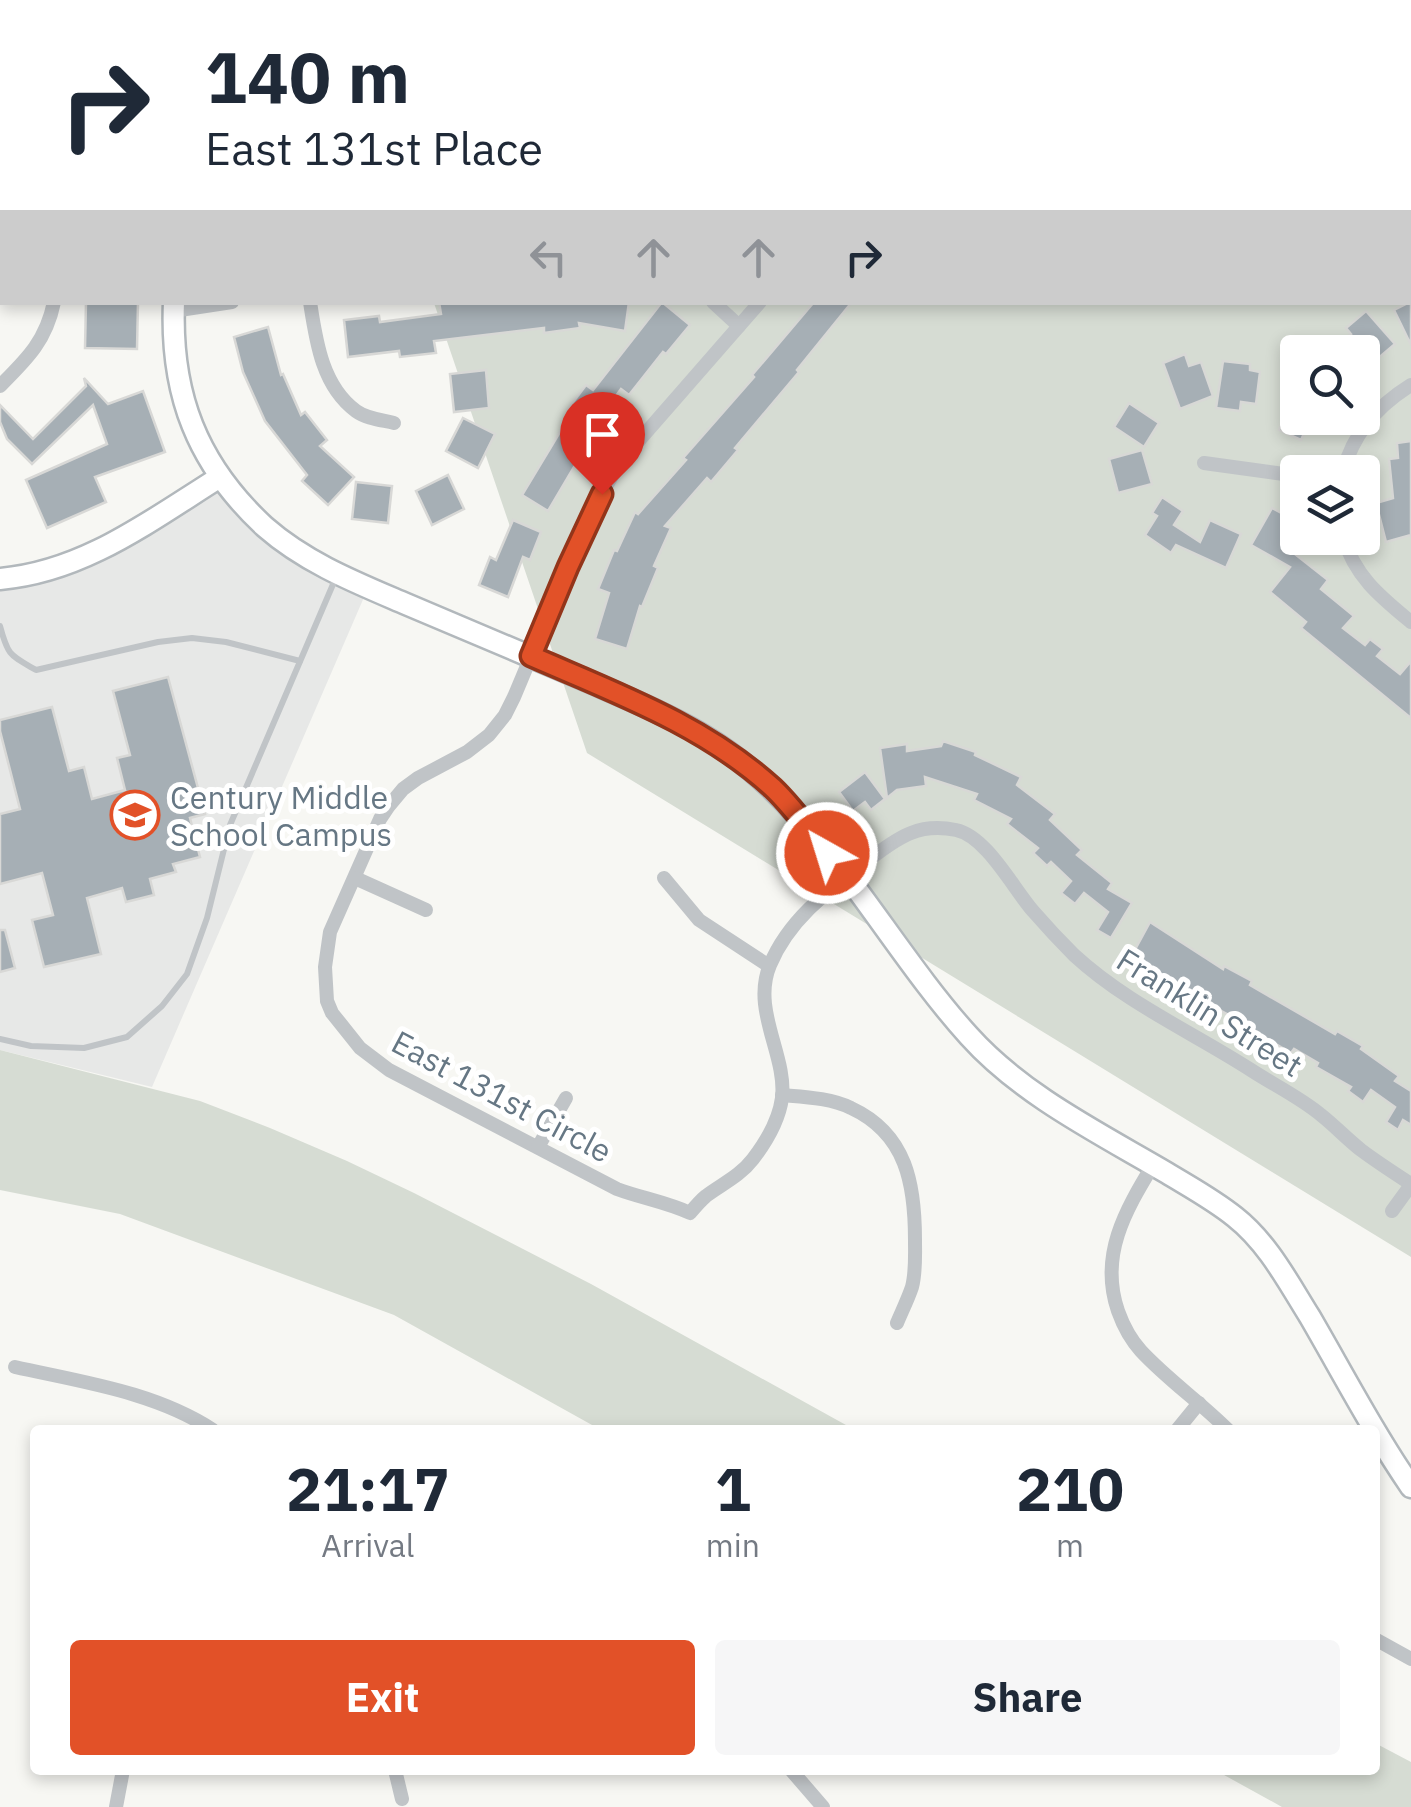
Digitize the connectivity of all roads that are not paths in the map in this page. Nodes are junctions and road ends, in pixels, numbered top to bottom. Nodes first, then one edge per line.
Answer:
1 (53, 305) edge
2 (310, 305) edge
3 (716, 305) edge
4 (757, 305) edge
5 (173, 307) edge
6 (739, 326) junction
7 (1411, 385) edge
8 (0, 386) edge
9 (394, 424) dead end
10 (1349, 455) edge
11 (1204, 463) dead end
12 (1280, 474) edge
13 (220, 476) junction
14 (1350, 555) edge
15 (338, 574) junction
16 (0, 579) edge
17 (1411, 622) edge
18 (0, 626) edge
19 (531, 656) junction
20 (300, 660) junction
21 (847, 877) junction
22 (354, 878) junction
23 (664, 878) dead end
24 (426, 910) dead end
25 (769, 966) junction
26 (0, 1039) edge
27 (782, 1095) junction
28 (566, 1098) dead end
29 (538, 1147) junction
30 (1152, 1165) junction
31 (1411, 1185) edge
32 (1392, 1210) dead end
33 (897, 1323) dead end
34 (15, 1367) dead end
35 (1199, 1403) junction
36 (203, 1425) edge
37 (1181, 1425) edge
38 (1223, 1425) edge
39 (1374, 1425) edge
40 (1380, 1435) edge
41 (1411, 1487) edge
42 (1380, 1642) edge
43 (1411, 1659) edge
44 (122, 1775) edge
45 (396, 1775) edge
46 (795, 1775) edge
47 (402, 1800) dead end
48 (116, 1807) edge
49 (824, 1807) edge

1 - 8 street
2 - 9 street
3 - 6 street
4 - 6 street, East 131st Circle
5 - 13 street
6 - 19 street, East 131st Circle
7 - 10 street
11 - 12 street
13 - 15 street
13 - 16 street
14 - 17 street
15 - 19 street
15 - 20 lane
18 - 20 lane
19 - 21 street
19 - 22 street, East 131st Circle
20 - 26 lane
21 - 25 street
21 - 30 street
21 - 31 street, Franklin Street
22 - 24 street
22 - 29 street, East 131st Circle
23 - 25 street
25 - 27 street
27 - 29 street, East 131st Circle
27 - 33 street
28 - 29 street
30 - 35 street
30 - 39 street
31 - 32 street
34 - 36 street
35 - 37 street
35 - 38 street
40 - 41 street
42 - 43 street
44 - 48 street
45 - 47 street
46 - 49 street

